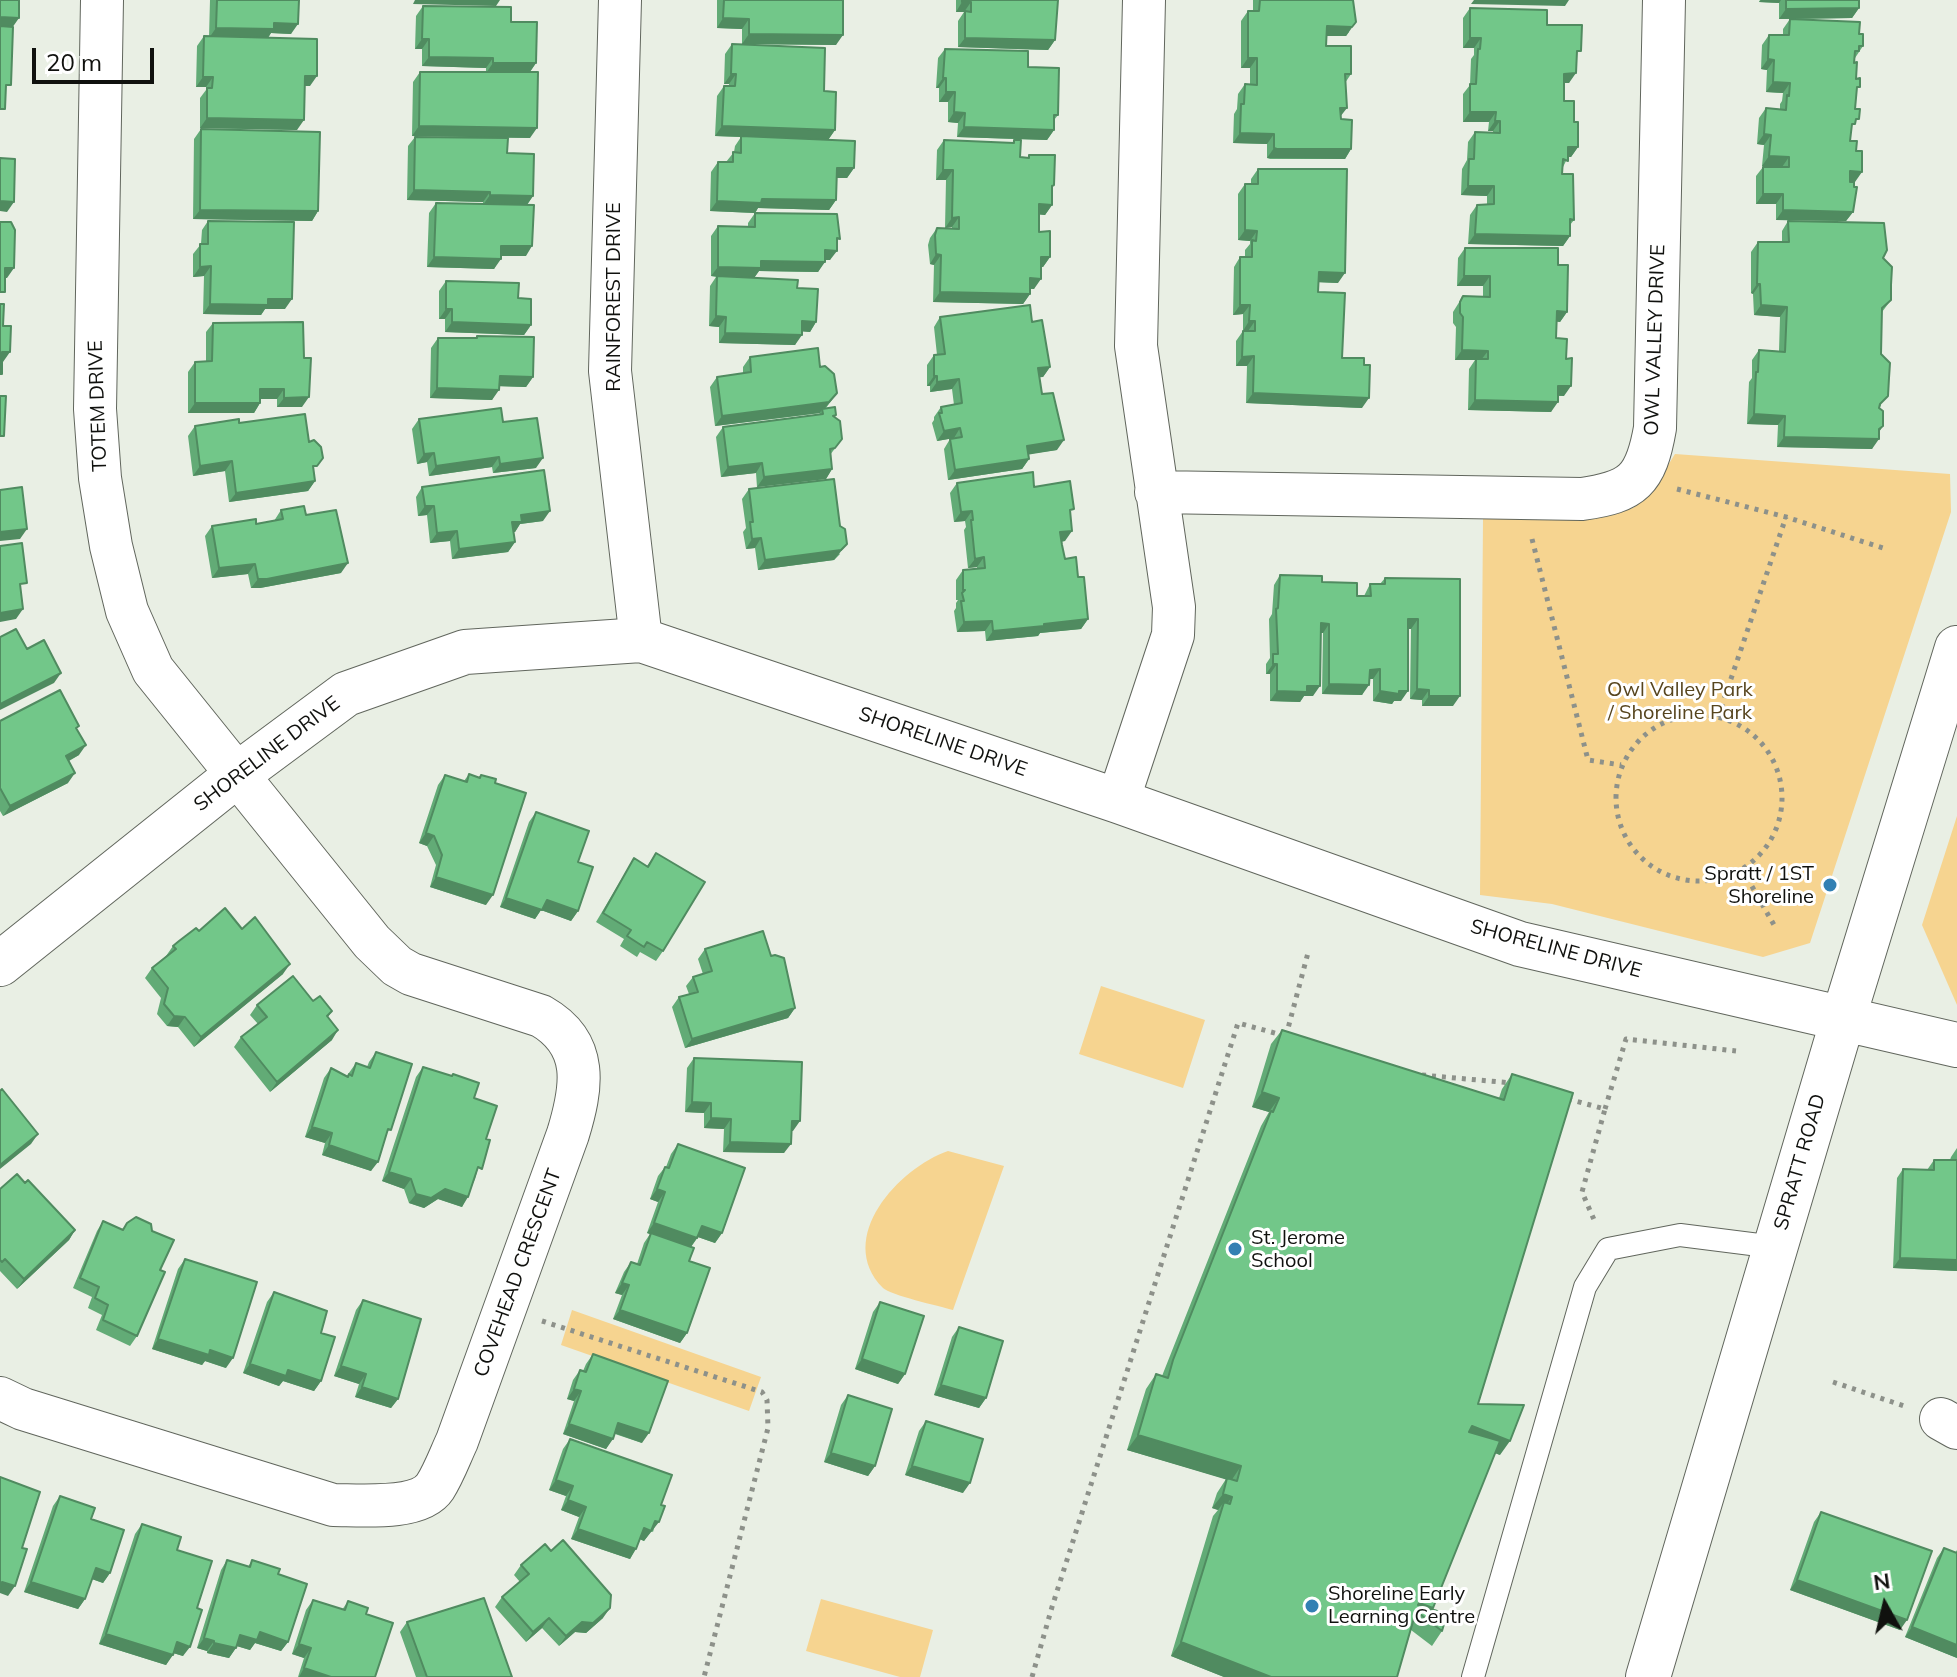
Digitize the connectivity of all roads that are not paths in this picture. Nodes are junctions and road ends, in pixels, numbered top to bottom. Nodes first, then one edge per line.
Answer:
1 (102, 0) edge
2 (620, 0) edge
3 (1144, 0) edge
4 (1664, 0) edge
5 (1156, 492) junction
6 (641, 640) junction
7 (1957, 648) edge
8 (238, 774) junction
9 (1118, 801) junction
10 (0, 964) edge
11 (1843, 1019) junction
12 (1957, 1045) edge
13 (1775, 1247) junction
14 (0, 1398) edge
15 (1473, 1677) edge
16 (1648, 1677) edge

1 - 8 street, TOTEM DRIVE
2 - 6 street, RAINFOREST DRIVE
3 - 5 street
4 - 5 street, OWL VALLEY DRIVE
5 - 9 street
6 - 8 street, SHORELINE DRIVE
6 - 9 street, SHORELINE DRIVE
7 - 11 street, SPRATT ROAD
8 - 10 street, SHORELINE DRIVE
8 - 14 street, COVEHEAD CRESCENT
9 - 11 street, SHORELINE DRIVE
11 - 12 street, SHORELINE DRIVE
11 - 13 street, SPRATT ROAD
13 - 15 lane
13 - 16 street, SPRATT ROAD

